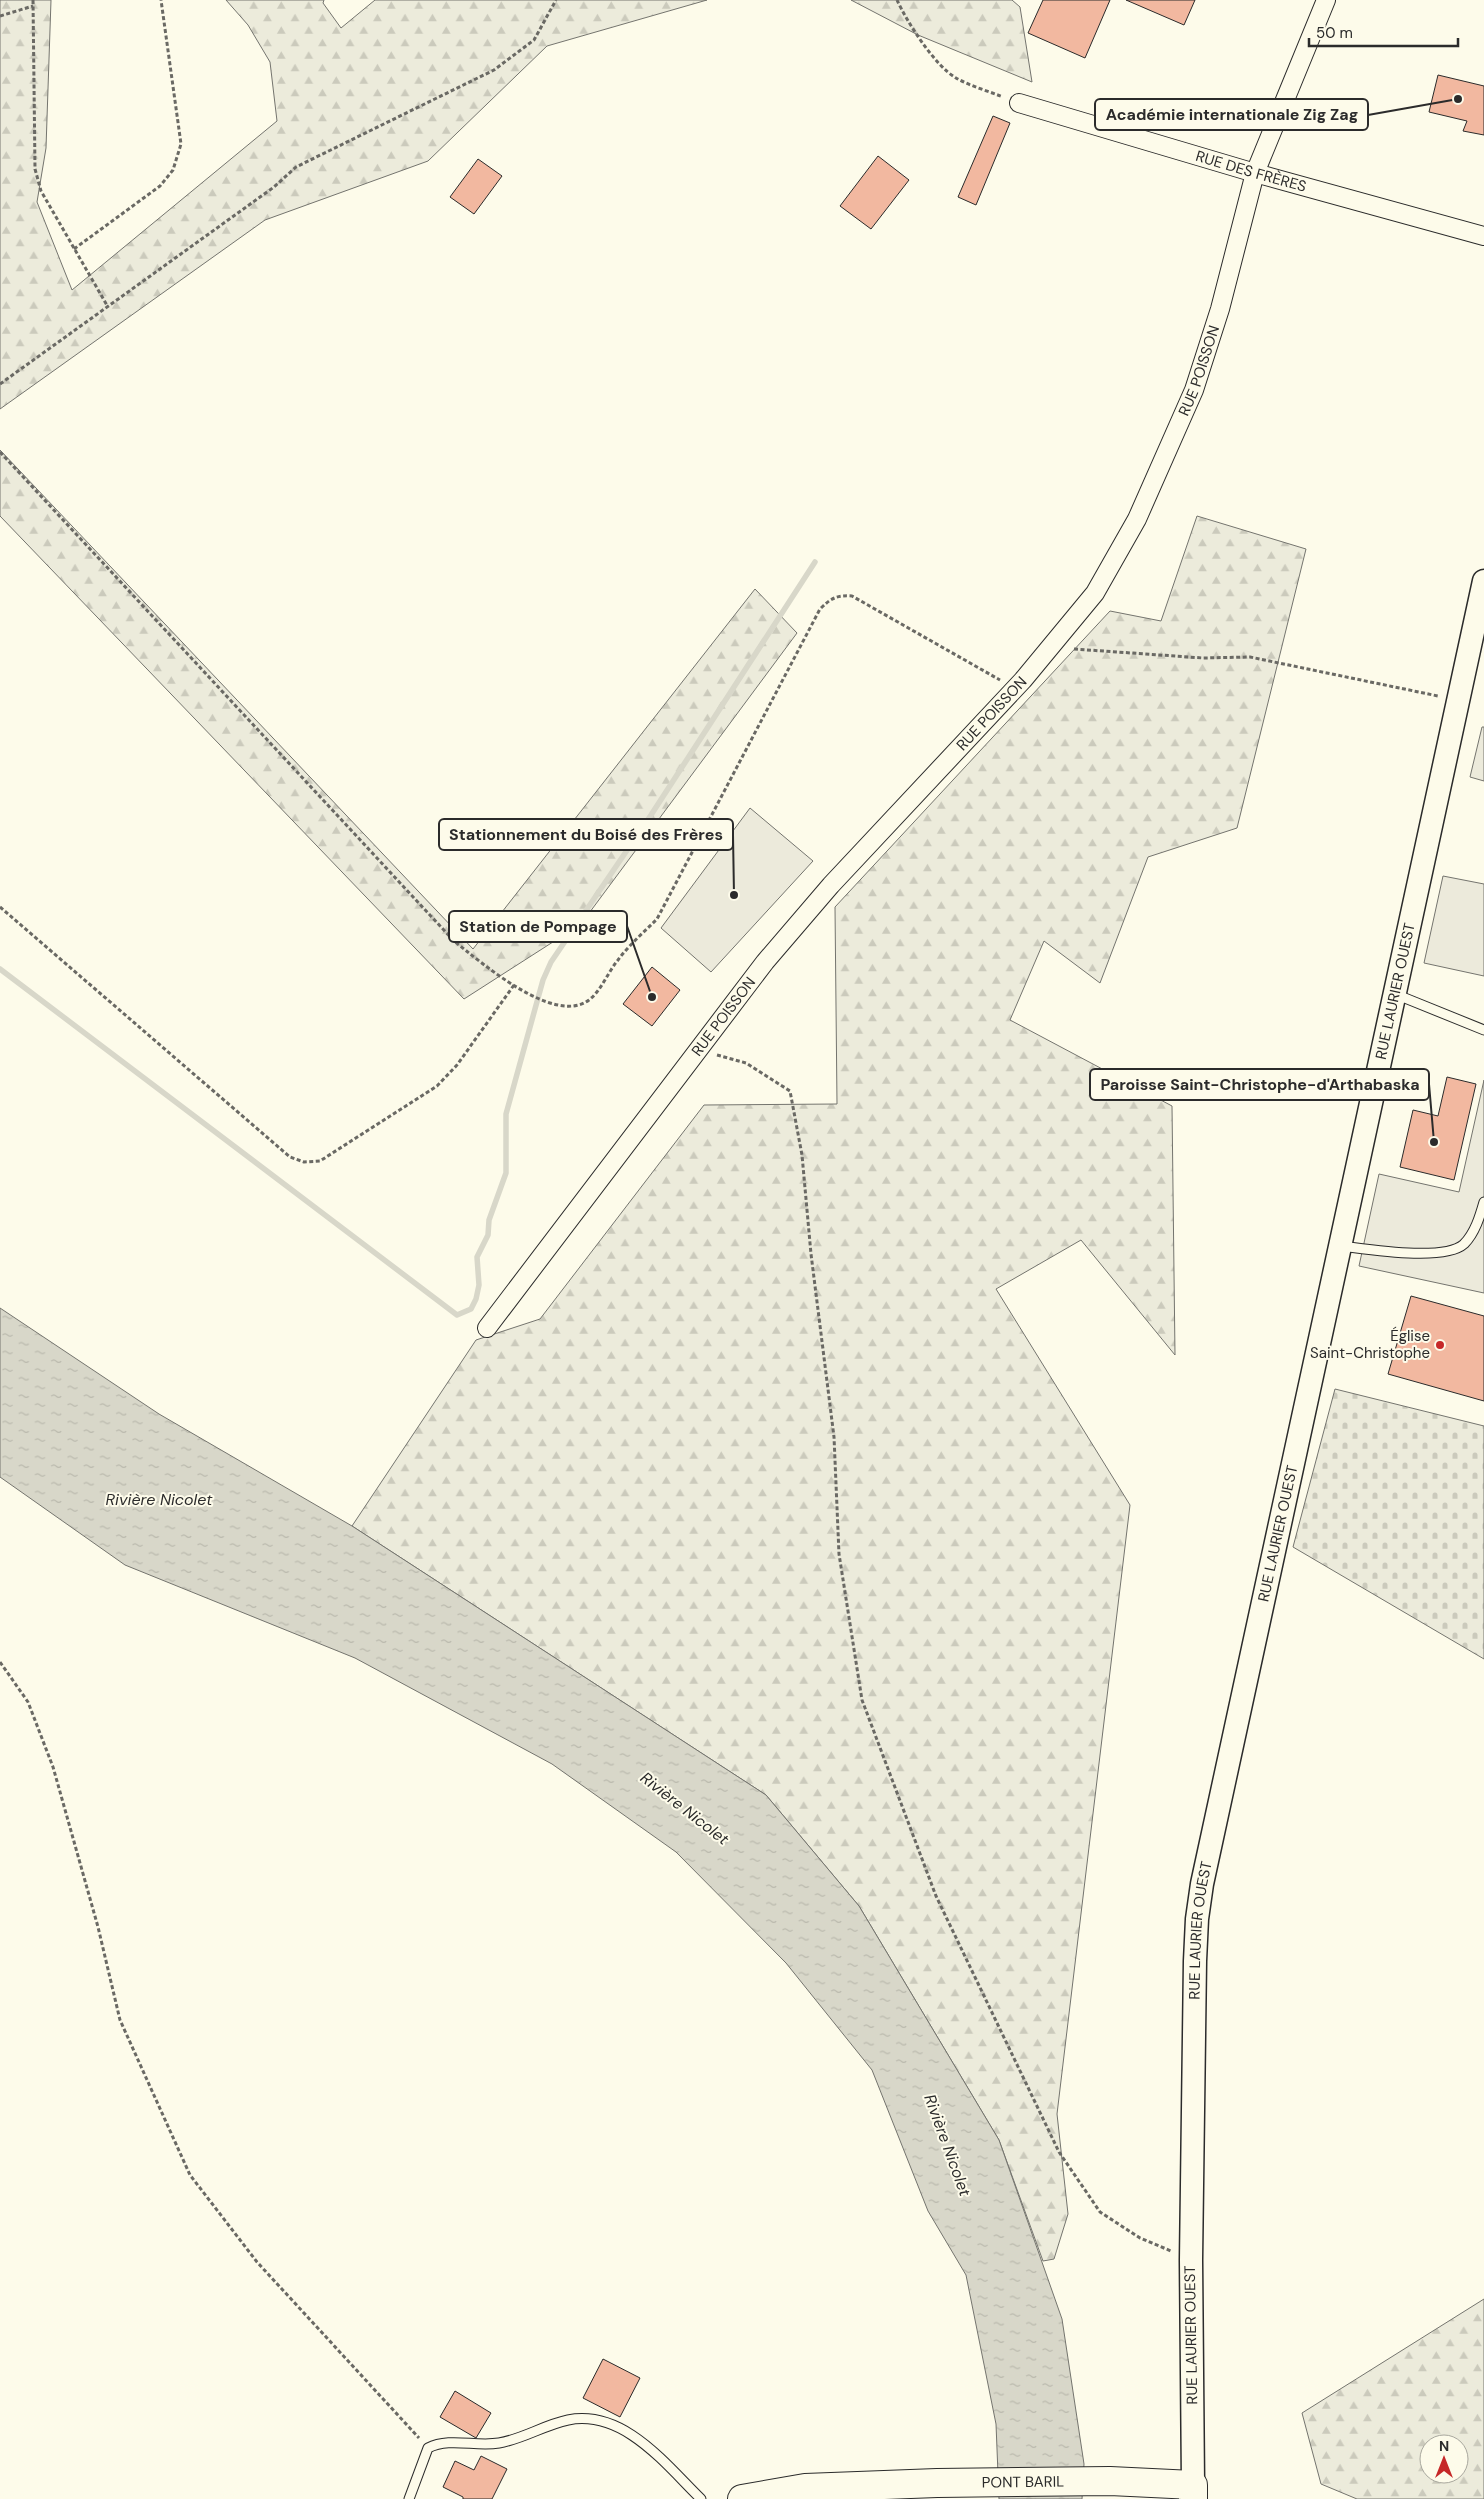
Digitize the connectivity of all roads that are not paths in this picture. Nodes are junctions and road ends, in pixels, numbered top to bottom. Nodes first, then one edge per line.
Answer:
1 (1326, 0) edge
2 (1020, 103) road end
3 (1255, 173) junction
4 (1484, 236) edge
5 (1484, 581) edge
6 (1394, 993) junction
7 (1484, 1030) edge
8 (1484, 1202) edge
9 (1340, 1246) junction
10 (487, 1328) dead end
11 (1193, 2492) edge
12 (410, 2499) edge
13 (701, 2499) edge
14 (742, 2499) edge

1 - 3 street, RUE POISSON
2 - 3 street, RUE DES FRÈRES
3 - 4 street, RUE DES FRÈRES
3 - 10 street, RUE POISSON
5 - 6 street, RUE LAURIER OUEST
6 - 7 lane
6 - 9 street, RUE LAURIER OUEST
8 - 9 lane
9 - 11 street, RUE LAURIER OUEST
11 - 14 main road, PONT BARIL
12 - 13 lane

